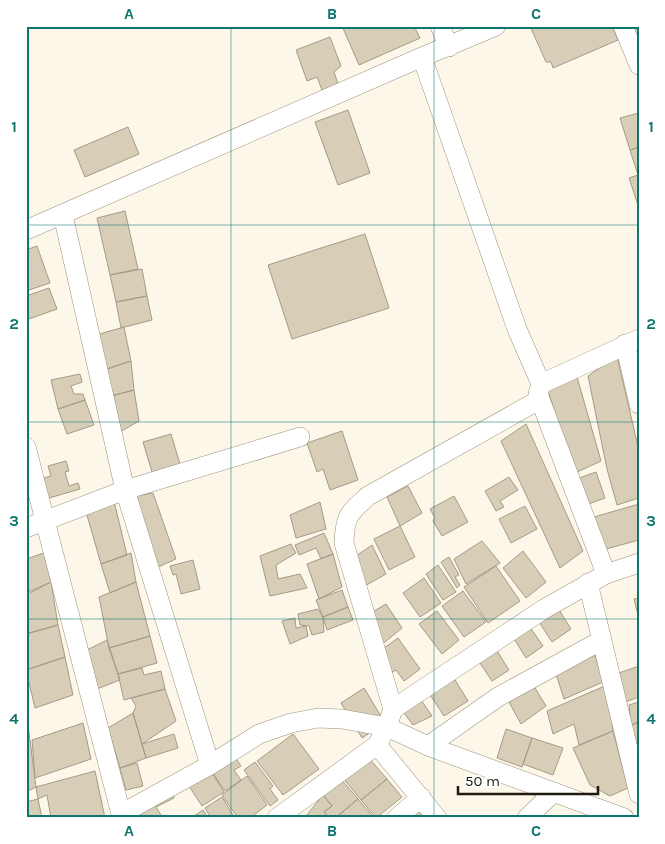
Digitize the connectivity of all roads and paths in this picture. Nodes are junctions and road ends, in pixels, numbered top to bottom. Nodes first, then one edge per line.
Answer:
1 (440, 26) edge
2 (496, 26) edge
3 (622, 26) edge
4 (449, 47) junction
5 (422, 57) junction
6 (639, 65) edge
7 (63, 215) junction
8 (26, 230) edge
9 (632, 341) edge
10 (540, 392) junction
11 (639, 404) edge
12 (300, 437) dead end
13 (26, 447) edge
14 (125, 490) junction
15 (47, 521) junction
16 (26, 528) edge
17 (639, 563) edge
18 (606, 574) junction
19 (588, 583) junction
20 (602, 640) junction
21 (390, 718) junction
22 (377, 745) junction
23 (428, 746) junction
24 (210, 765) junction
25 (554, 792) junction
26 (639, 794) edge
27 (421, 797) junction
28 (122, 816) edge
29 (277, 818) edge
30 (397, 818) edge
31 (437, 818) edge
32 (527, 818) edge
33 (624, 818) edge

1 - 4 street
2 - 4 street
3 - 6 street
4 - 5 street
5 - 7 street
5 - 10 street
7 - 8 street
7 - 14 street
9 - 10 street
9 - 11 street
10 - 18 street
10 - 21 street
12 - 14 street
13 - 15 street
14 - 15 street
14 - 24 street
15 - 16 street
15 - 28 street
17 - 18 street
18 - 19 street
19 - 20 street
19 - 21 street
20 - 23 street
20 - 26 street
21 - 22 street
21 - 23 street
21 - 24 street
22 - 27 street
22 - 29 street
23 - 25 street
24 - 28 street
25 - 32 street
25 - 33 street
27 - 30 street
27 - 31 street

